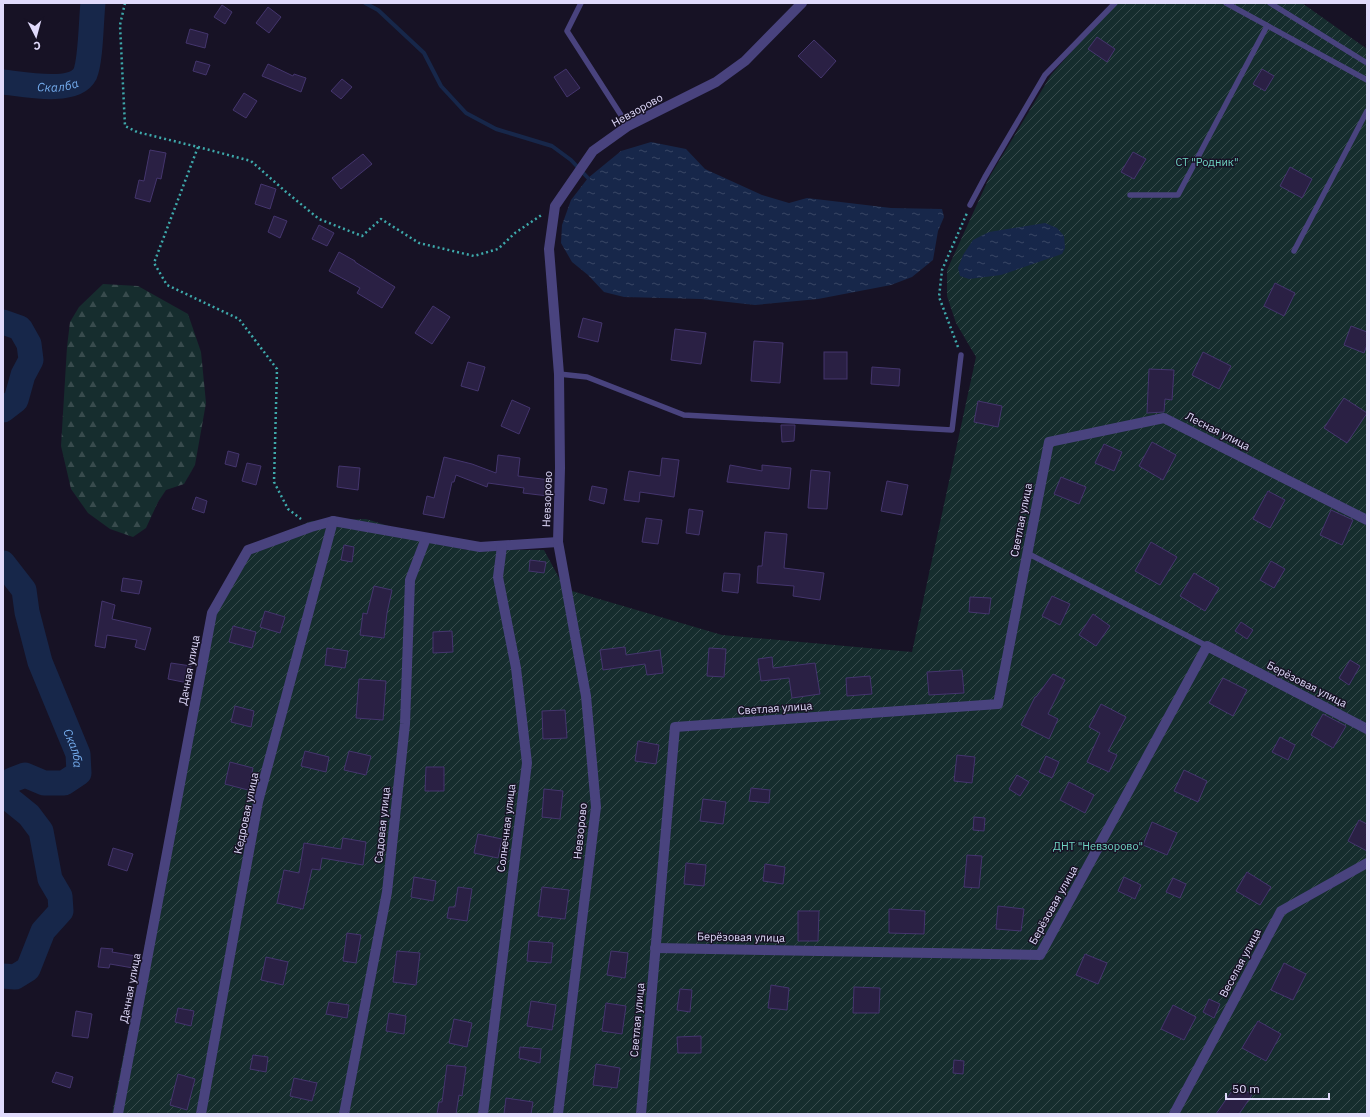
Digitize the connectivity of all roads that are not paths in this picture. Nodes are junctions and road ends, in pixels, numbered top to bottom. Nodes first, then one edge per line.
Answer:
1 (581, 3) edge
2 (802, 3) edge
3 (1115, 3) edge
4 (1226, 3) edge
5 (1270, 3) edge
6 (1267, 26) junction
7 (1367, 63) edge
8 (1367, 80) edge
9 (1367, 111) edge
10 (628, 126) junction
11 (1130, 195) dead end
12 (970, 205) road end
13 (1294, 251) dead end
14 (961, 356) road end
15 (559, 374) junction
16 (1048, 442) joint
17 (1367, 520) edge
18 (333, 521) junction
19 (426, 538) junction
20 (558, 542) junction
21 (502, 546) junction
22 (1027, 553) junction
23 (1207, 646) junction
24 (1367, 729) edge
25 (1367, 863) edge
26 (655, 948) junction
27 (118, 1114) edge
28 (201, 1114) edge
29 (344, 1114) edge
30 (483, 1114) edge
31 (558, 1114) edge
32 (641, 1114) edge
33 (1174, 1114) edge

1 - 10 lane
2 - 10 street, Невзорово
3 - 12 lane
4 - 6 lane
5 - 7 lane
6 - 8 lane
6 - 11 lane
9 - 13 lane
10 - 15 street, Невзорово
14 - 15 lane
15 - 20 street, Невзорово
16 - 17 street, Лесная улица
16 - 22 street, Светлая улица
18 - 19 street, Дачная улица
18 - 27 street, Дачная улица
18 - 28 street, Кедровая улица
19 - 21 street, Дачная улица
19 - 29 street, Садовая улица
20 - 21 street, Дачная улица
20 - 31 street, Невзорово
21 - 30 street, Солнечная улица
22 - 23 lane
22 - 26 street, Светлая улица
23 - 24 street, Берёзовая улица
23 - 26 street, Берёзовая улица
25 - 33 street, Веселая улица
26 - 32 street, Светлая улица

